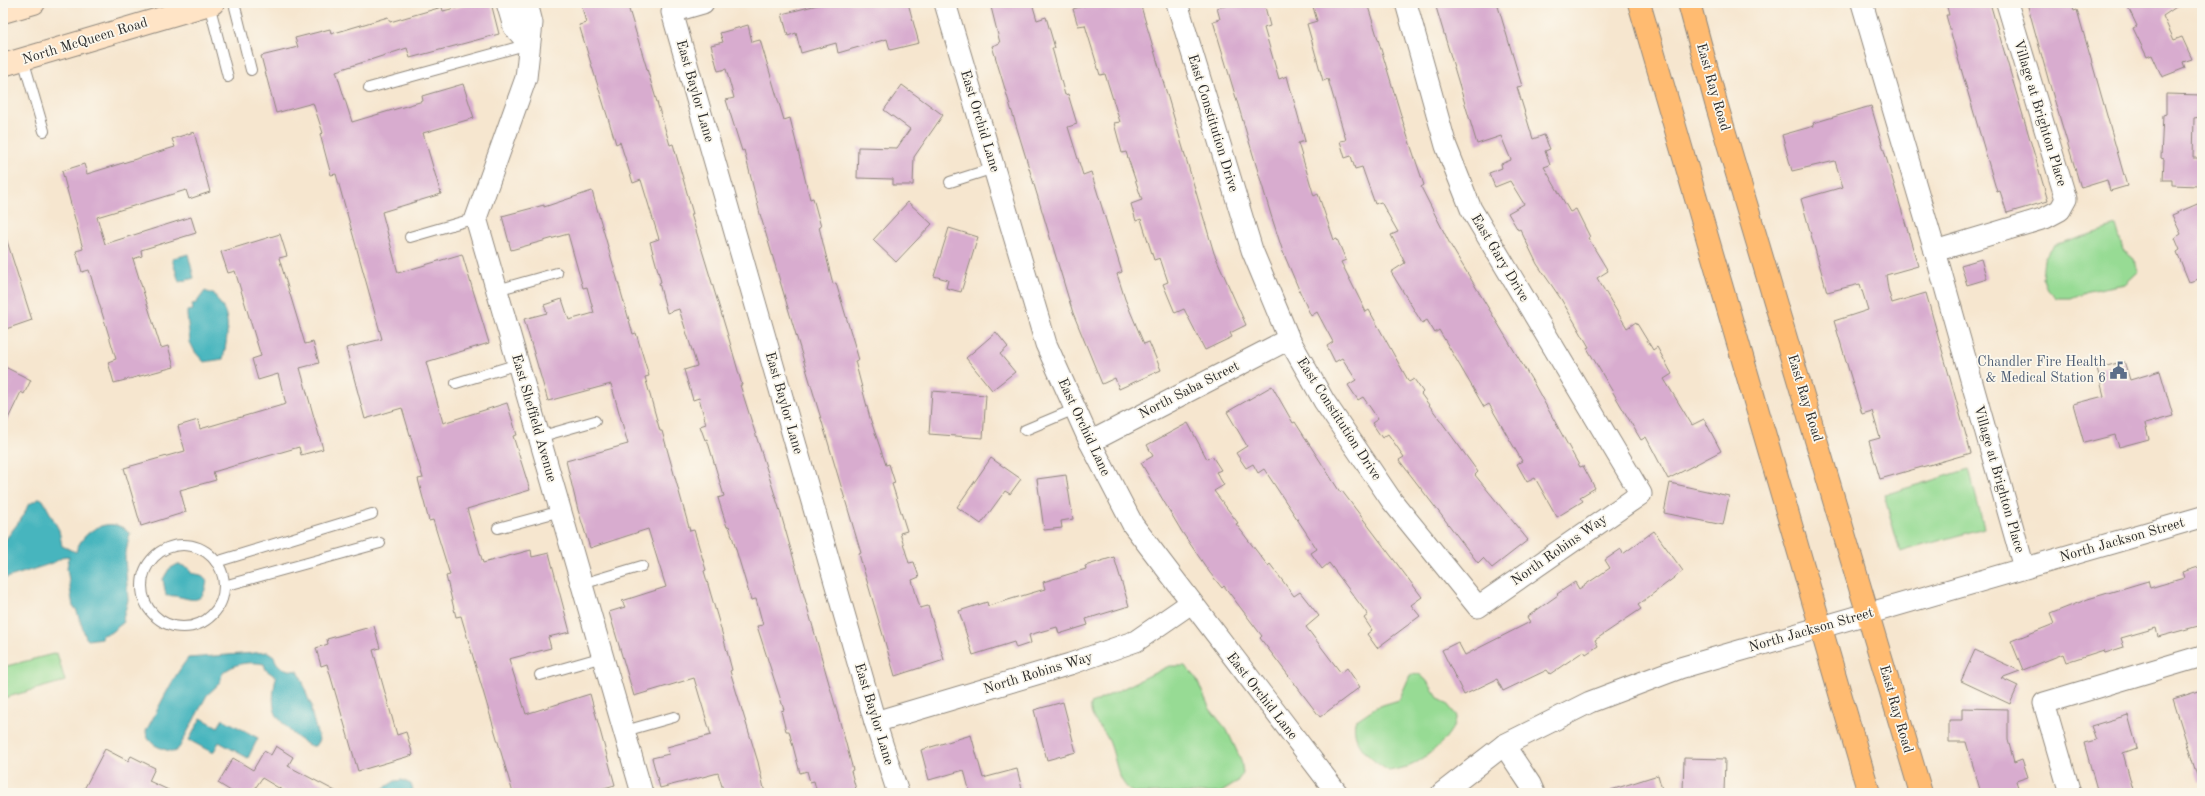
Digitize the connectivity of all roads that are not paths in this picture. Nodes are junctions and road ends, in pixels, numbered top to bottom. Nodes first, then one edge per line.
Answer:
1 (34, 3) edge
2 (234, 3) edge
3 (507, 3) edge
4 (527, 3) edge
5 (703, 3) edge
6 (945, 3) edge
7 (1177, 3) edge
8 (1406, 3) edge
9 (1640, 3) edge
10 (1689, 3) edge
11 (1862, 3) edge
12 (2007, 3) edge
13 (211, 4) edge
14 (3, 12) edge
15 (529, 44) junction
16 (13, 62) edge
17 (251, 70) dead end
18 (228, 77) dead end
19 (369, 88) dead end
20 (44, 131) dead end
21 (994, 168) junction
22 (950, 182) dead end
23 (476, 218) junction
24 (410, 237) dead end
25 (1935, 251) junction
26 (557, 273) dead end
27 (497, 290) junction
28 (1288, 339) junction
29 (518, 364) junction
30 (456, 383) dead end
31 (1075, 409) junction
32 (595, 420) dead end
33 (1025, 430) dead end
34 (539, 437) junction
35 (1090, 442) junction
36 (1641, 494) joint
37 (561, 511) junction
38 (372, 514) dead end
39 (2202, 517) edge
40 (498, 528) dead end
41 (380, 542) dead end
42 (216, 562) junction
43 (642, 566) dead end
44 (2024, 568) junction
45 (582, 584) junction
46 (224, 586) junction
47 (1191, 603) junction
48 (1478, 607) joint
49 (1868, 613) junction
50 (1821, 627) junction
51 (2202, 656) edge
52 (603, 657) junction
53 (540, 675) dead end
54 (674, 717) dead end
55 (875, 722) junction
56 (625, 731) junction
57 (1504, 745) junction
58 (642, 793) edge
59 (898, 793) edge
60 (1337, 793) edge
61 (1442, 793) edge
62 (1534, 793) edge
63 (1869, 793) edge
64 (1921, 793) edge
65 (2070, 793) edge

1 - 14 main road
2 - 17 lane
3 - 15 street
4 - 15 street
5 - 55 street, East Baylor Lane
6 - 21 street, East Orchid Lane
7 - 28 street, East Constitution Drive
8 - 36 street, East Gary Drive
9 - 50 main road
10 - 49 main road, East Ray Road
11 - 25 street, Village at Brighton Place
12 - 25 street, Village at Brighton Place
13 - 16 main road, North McQueen Road
13 - 18 lane
15 - 19 lane
15 - 23 street
16 - 20 lane
21 - 22 lane
21 - 31 street, East Orchid Lane
23 - 24 lane
23 - 27 street, East Sheffield Avenue
25 - 44 street, Village at Brighton Place
26 - 27 lane
27 - 29 street, East Sheffield Avenue
28 - 35 street, North Saba Street
28 - 48 street, East Constitution Drive
29 - 30 lane
29 - 34 street, East Sheffield Avenue
31 - 33 lane
31 - 35 street, East Orchid Lane
32 - 34 lane
34 - 37 street, East Sheffield Avenue
35 - 47 street, East Orchid Lane
36 - 48 street, North Robins Way
37 - 40 lane
37 - 45 street, East Sheffield Avenue
38 - 42 lane
39 - 44 street, North Jackson Street
41 - 46 lane
42 - 46 lane
42 - 46 lane
43 - 45 lane
44 - 49 street, North Jackson Street
45 - 52 street, East Sheffield Avenue
47 - 55 street, North Robins Way
47 - 60 street, East Orchid Lane
49 - 50 street, North Jackson Street
49 - 64 main road, East Ray Road
50 - 57 street, North Jackson Street
50 - 63 main road
51 - 65 street
52 - 53 lane
52 - 56 street, East Sheffield Avenue
54 - 56 lane
55 - 59 street, East Baylor Lane
56 - 58 street, East Sheffield Avenue
57 - 61 street, North Jackson Street
57 - 62 street

